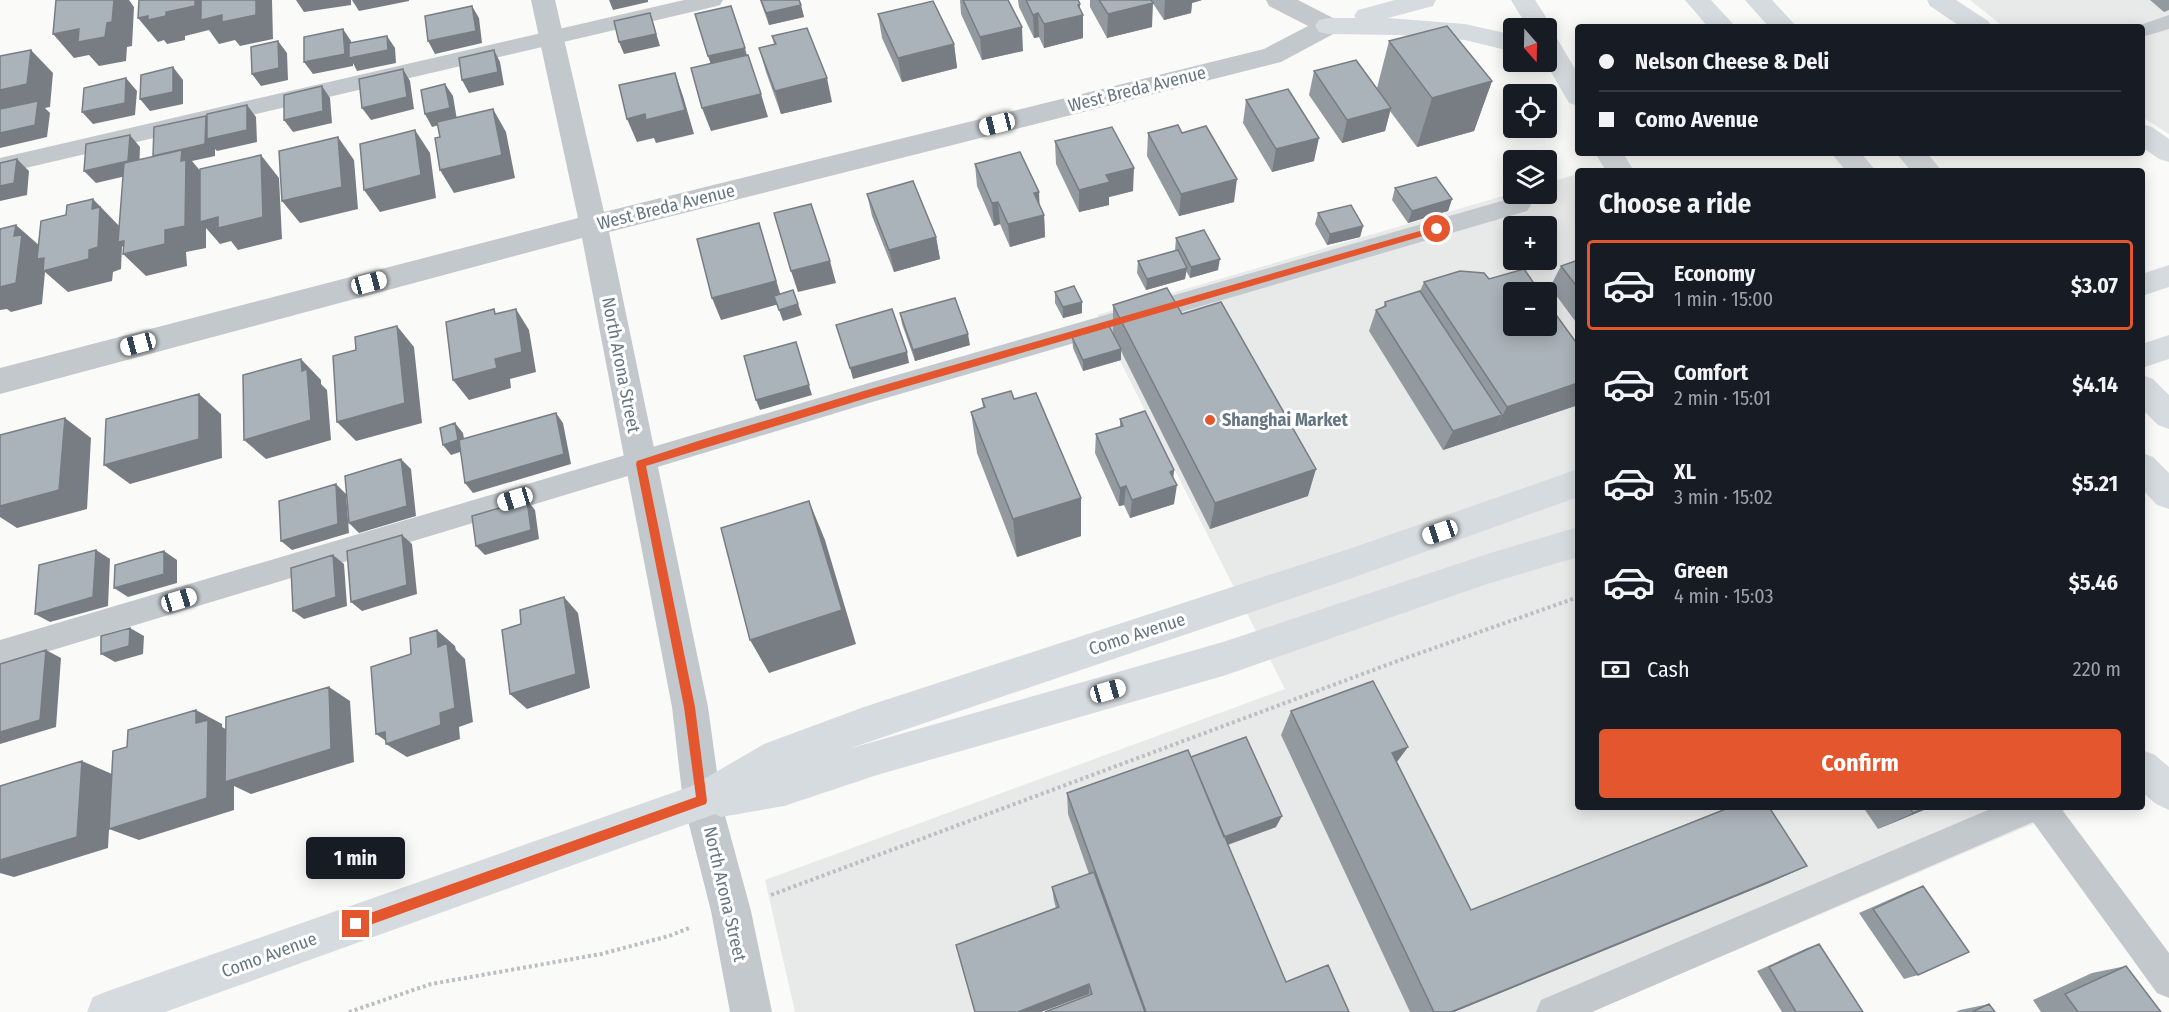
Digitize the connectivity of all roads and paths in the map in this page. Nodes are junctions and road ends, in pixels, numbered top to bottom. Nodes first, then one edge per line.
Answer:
1 (543, 0) edge
2 (713, 0) edge
3 (1278, 0) edge
4 (1424, 0) edge
5 (1524, 0) edge
6 (1697, 0) edge
7 (1757, 0) edge
8 (1947, 4) edge
9 (1534, 18) edge
10 (2169, 22) edge
11 (1720, 24) edge
12 (1781, 24) edge
13 (1975, 24) edge
14 (1328, 26) junction
15 (2145, 29) edge
16 (551, 38) junction
17 (1503, 41) edge
18 (1557, 62) edge
19 (1575, 92) edge
20 (2145, 136) edge
21 (2169, 152) edge
22 (1848, 156) edge
23 (1913, 156) edge
24 (0, 166) edge
25 (1859, 168) edge
26 (1926, 168) edge
27 (1519, 205) dead end
28 (592, 225) junction
29 (2169, 276) edge
30 (2145, 284) edge
31 (2169, 347) edge
32 (2145, 355) edge
33 (0, 381) edge
34 (2145, 391) edge
35 (2169, 416) edge
36 (641, 464) junction
37 (1575, 484) edge
38 (1575, 543) edge
39 (1575, 598) edge
40 (0, 654) edge
41 (2145, 771) edge
42 (2169, 791) edge
43 (702, 801) junction
44 (2024, 810) edge
45 (2043, 810) edge
46 (806, 882) dead end
47 (669, 936) dead end
48 (2169, 981) edge
49 (108, 1012) edge
50 (348, 1012) edge
51 (751, 1012) edge
52 (1553, 1012) edge

1 - 16 street, North Arona Street
2 - 16 lane
3 - 14 street
4 - 14 main road
5 - 9 main road
6 - 11 main road
7 - 12 main road
8 - 13 main road
10 - 15 lane
14 - 17 main road
14 - 28 street, West Breda Avenue
16 - 24 lane
16 - 28 street, North Arona Street
18 - 19 main road
20 - 21 main road
22 - 25 main road
23 - 26 main road
27 - 36 lane
28 - 33 street, West Breda Avenue
28 - 36 street, North Arona Street
29 - 30 main road
31 - 32 main road
34 - 35 main road
36 - 40 lane
36 - 43 street, North Arona Street
37 - 43 main road, Como Avenue
38 - 43 main road, Como Avenue
39 - 46 path
41 - 42 main road
43 - 49 main road, Como Avenue
43 - 51 street, North Arona Street
44 - 52 lane
45 - 48 lane
47 - 50 path

